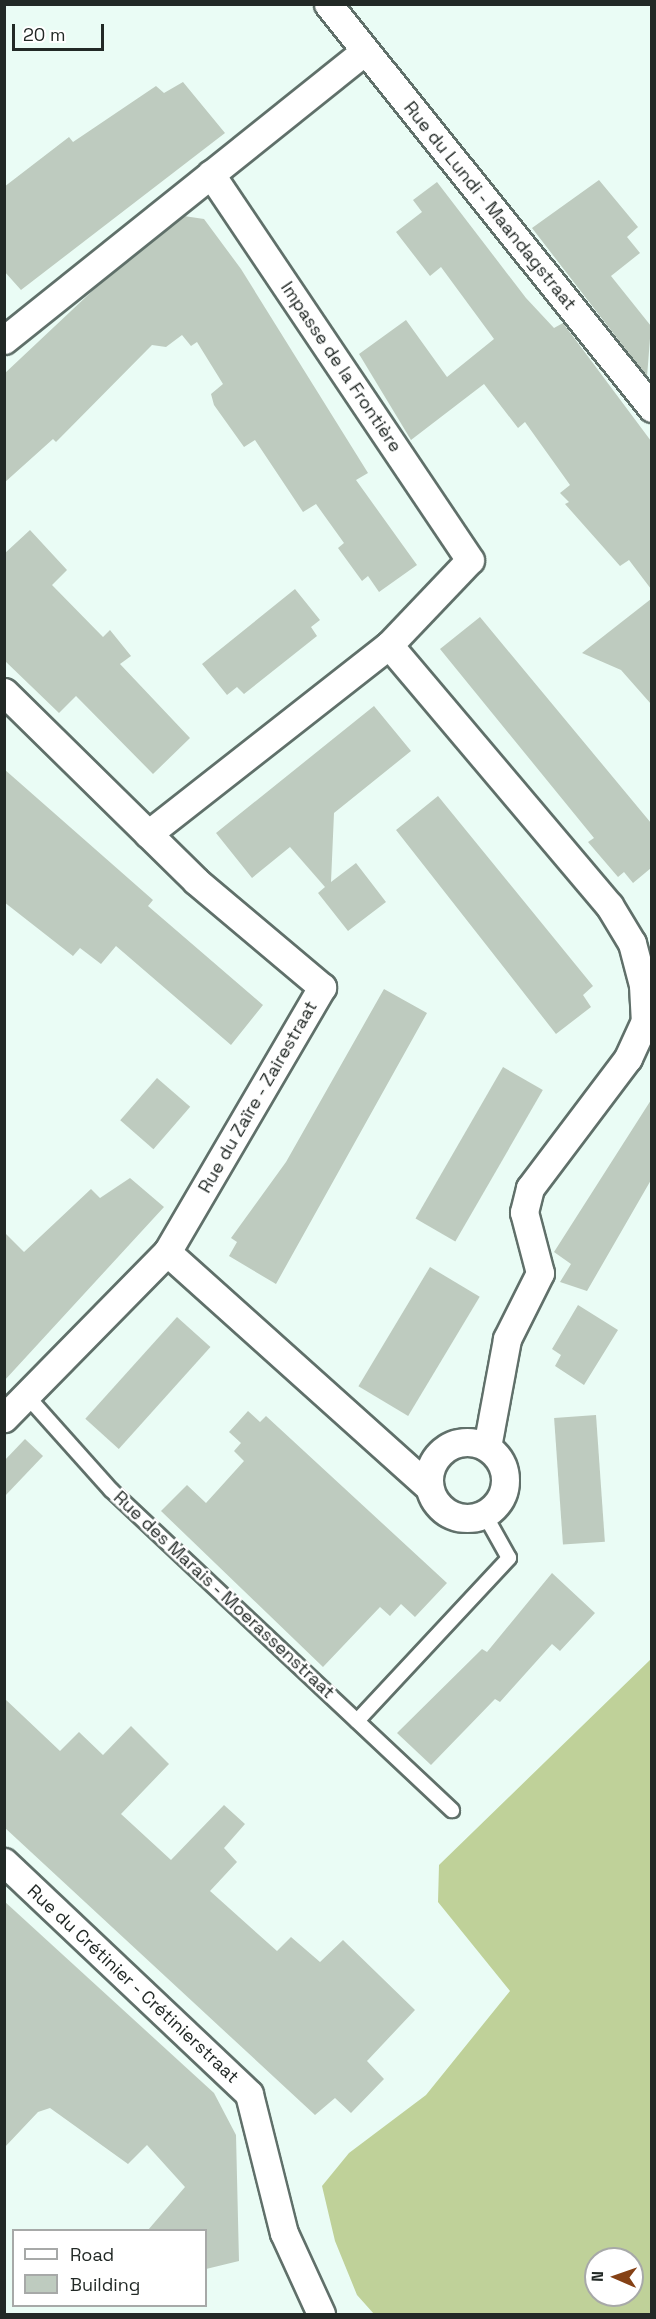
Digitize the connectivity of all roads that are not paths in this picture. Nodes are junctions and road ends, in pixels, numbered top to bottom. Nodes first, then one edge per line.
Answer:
1 (328, 4) edge
2 (365, 51) junction
3 (211, 174) junction
4 (4, 340) edge
5 (651, 408) edge
6 (389, 645) junction
7 (4, 692) edge
8 (148, 834) junction
9 (167, 1252) junction
10 (26, 1395) junction
11 (4, 1418) edge
12 (487, 1447) junction
13 (429, 1487) junction
14 (485, 1515) junction
15 (357, 1721) junction
16 (452, 1810) dead end
17 (4, 1862) edge
18 (321, 2314) edge

1 - 2 street, Rue du Lundi - Maandagstraat
2 - 3 street
2 - 5 street, Rue du Lundi - Maandagstraat
3 - 4 street
3 - 6 street, Impasse de la Frontière
6 - 8 street
6 - 12 street
7 - 8 street, Rue du Zaïre - Zairestraat
8 - 9 street, Rue du Zaïre - Zairestraat
9 - 10 street, Rue du Zaïre - Zairestraat
9 - 13 street
10 - 11 street
10 - 15 lane, Rue des Marais - Moerassenstraat
12 - 13 street
12 - 14 street
13 - 14 street
14 - 15 lane
15 - 16 lane, Rue des Marais - Moerassenstraat
17 - 18 street, Rue du Crétinier - Crétinierstraat

